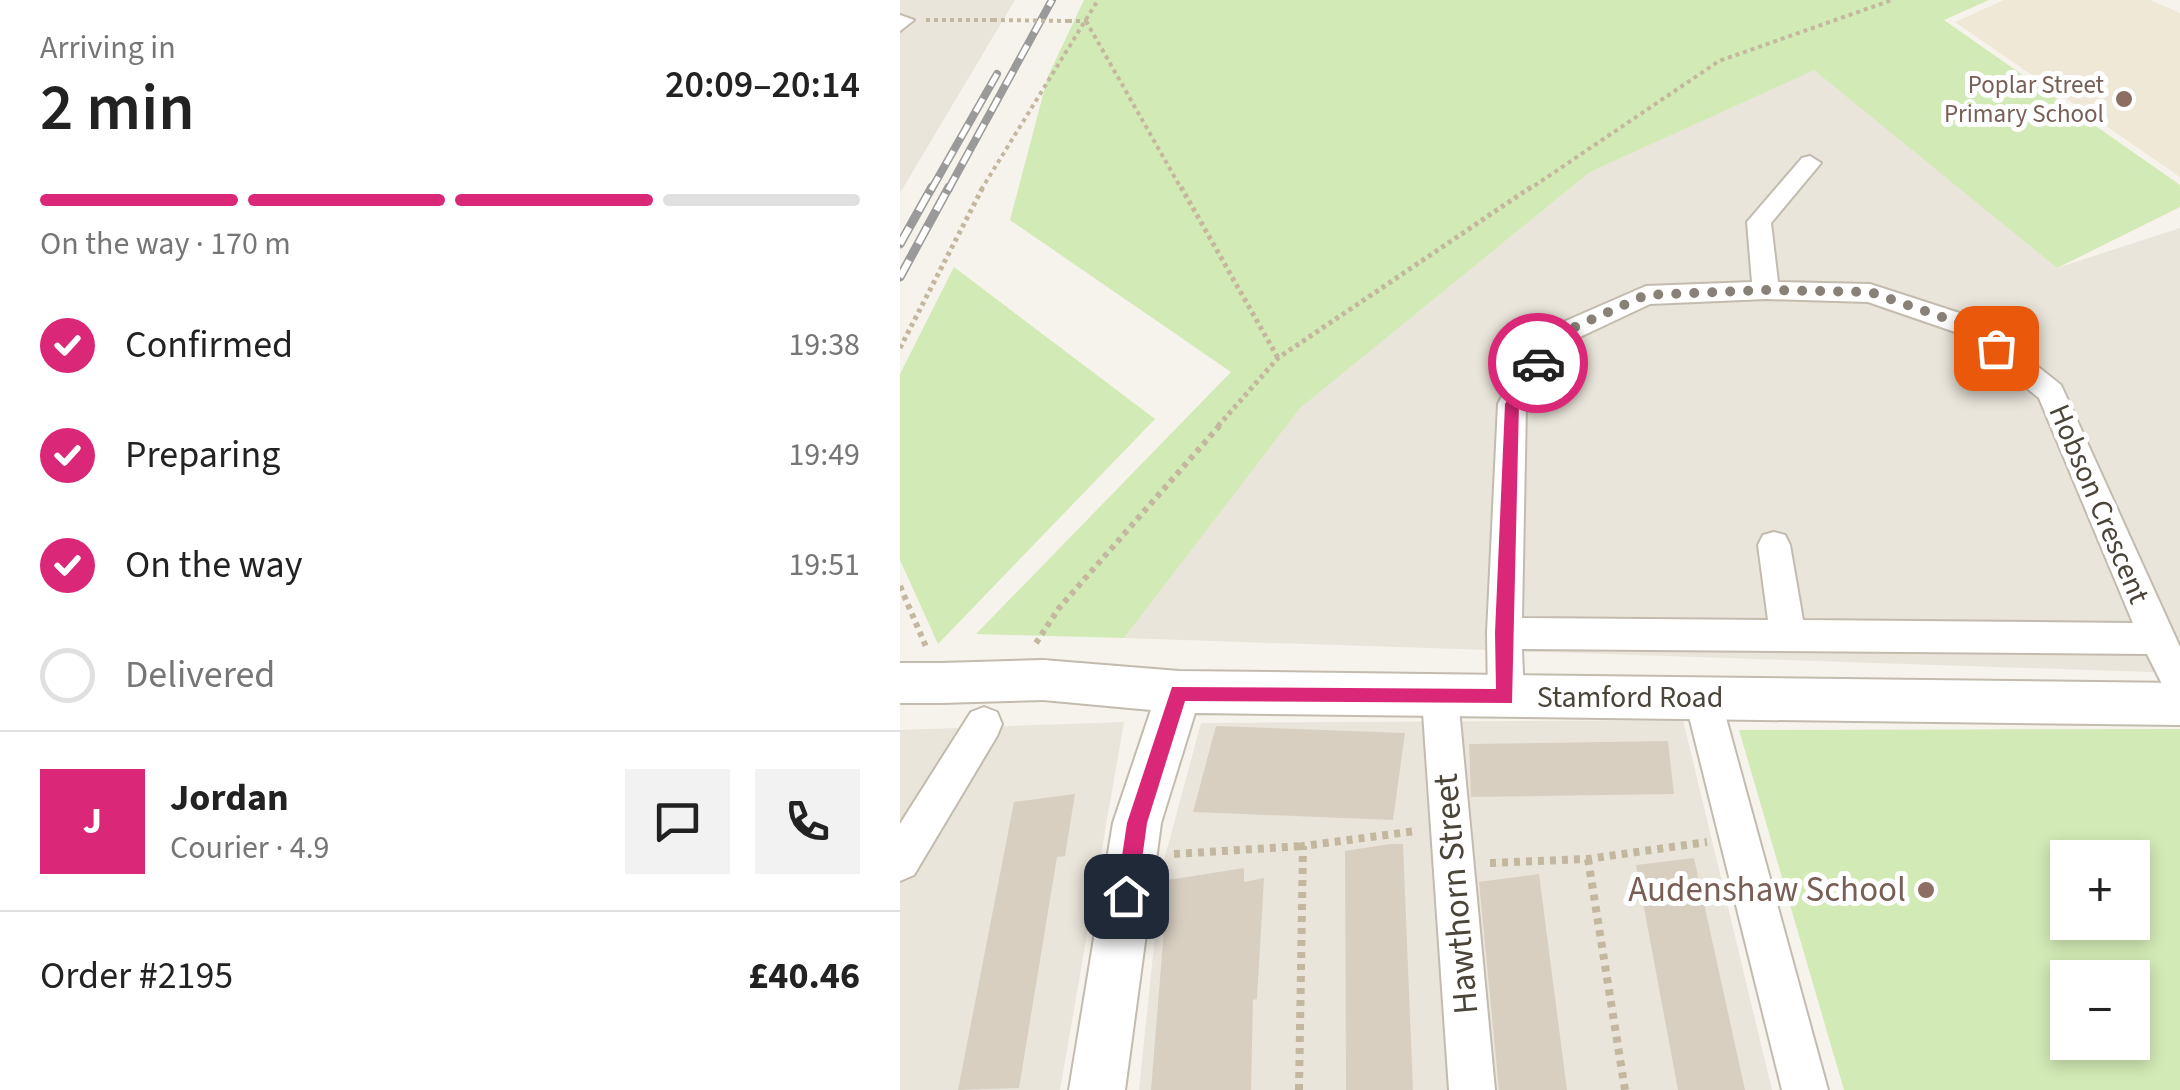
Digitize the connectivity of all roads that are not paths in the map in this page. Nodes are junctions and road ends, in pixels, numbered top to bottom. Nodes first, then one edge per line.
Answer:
1 (1810, 163) dead end
2 (1766, 290) junction
3 (1774, 545) dead end
4 (1504, 633) junction
5 (1788, 636) junction
6 (2158, 639) junction
7 (2180, 682) edge
8 (920, 683) edge
9 (1179, 692) junction
10 (1702, 696) junction
11 (1440, 698) junction
12 (1506, 698) junction
13 (2180, 704) edge
14 (984, 724) dead end
15 (900, 861) edge
16 (1096, 1090) edge
17 (1472, 1090) edge
18 (1805, 1090) edge

1 - 2 street
2 - 4 street, Hobson Crescent
2 - 6 street, Hobson Crescent
3 - 5 street
4 - 5 street, Stamford Road
4 - 12 street, Hobson Crescent
5 - 6 street, Stamford Road
6 - 7 street, Hobson Crescent
8 - 9 street, Stamford Road, bridge
9 - 11 street, Stamford Road
9 - 16 street
10 - 12 street, Stamford Road
10 - 13 street, Stamford Road
10 - 18 street
11 - 12 street, Stamford Road
11 - 17 street, Hawthorn Street
14 - 15 street

